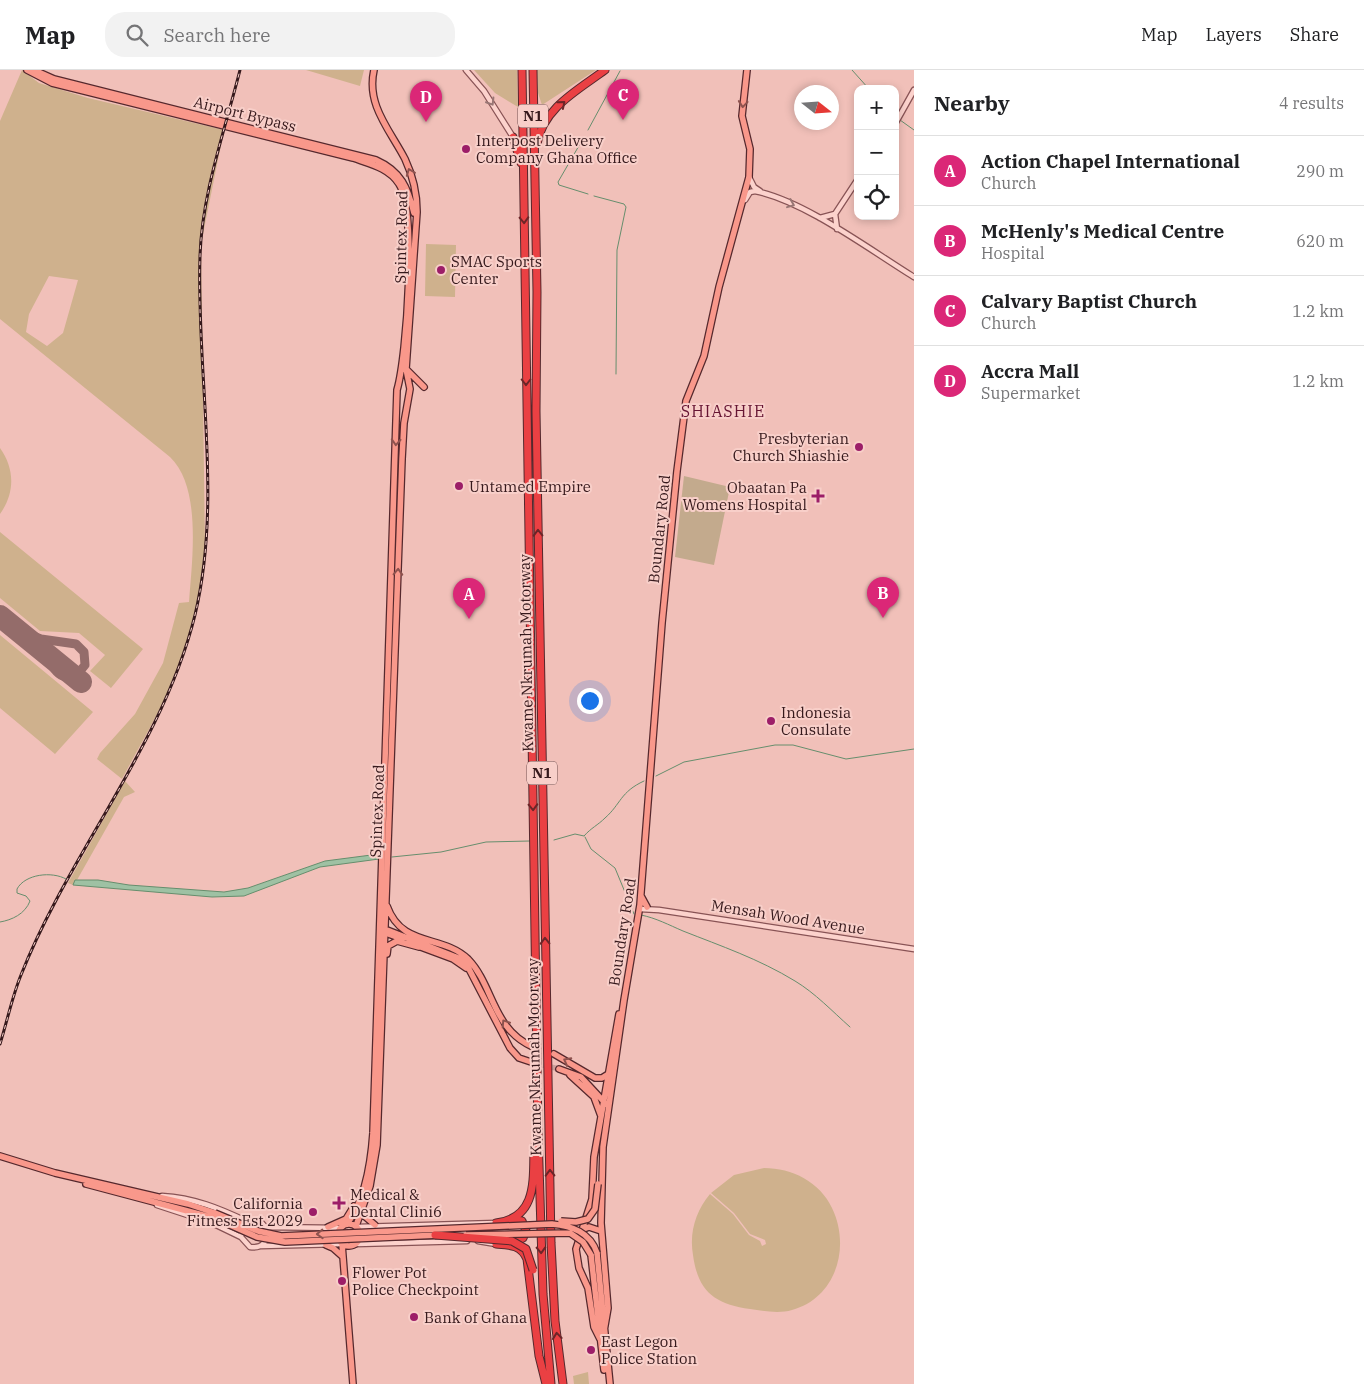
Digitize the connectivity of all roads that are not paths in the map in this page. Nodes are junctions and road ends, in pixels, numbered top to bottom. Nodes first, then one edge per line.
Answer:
1 (27, 70) edge
2 (34, 70) edge
3 (374, 70) edge
4 (466, 70) edge
5 (522, 70) edge
6 (533, 70) edge
7 (605, 70) edge
8 (747, 70) edge
9 (914, 90) edge
10 (533, 111) junction
11 (548, 116) junction
12 (899, 118) edge
13 (512, 137) joint
14 (535, 161) junction
15 (523, 171) junction
16 (749, 177) junction
17 (854, 185) edge
18 (761, 192) junction
19 (744, 201) junction
20 (835, 214) junction
21 (408, 218) joint
22 (820, 218) junction
23 (416, 220) junction
24 (837, 230) junction
25 (914, 276) edge
26 (406, 369) junction
27 (399, 385) junction
28 (408, 385) junction
29 (424, 387) dead end
30 (398, 393) junction
31 (409, 394) junction
32 (386, 902) junction
33 (643, 909) junction
34 (381, 930) junction
35 (419, 947) junction
36 (914, 949) edge
37 (472, 975) junction
38 (486, 990) junction
39 (484, 998) junction
40 (624, 1000) junction
41 (382, 1021) junction
42 (533, 1047) dead end
43 (554, 1054) dead end
44 (531, 1062) tunnel mouth
45 (537, 1069) junction
46 (610, 1073) junction
47 (608, 1082) junction
48 (590, 1086) junction
49 (594, 1097) junction
50 (606, 1107) junction
51 (601, 1118) junction
52 (598, 1143) junction
53 (0, 1156) edge
54 (0, 1160) edge
55 (361, 1194) junction
56 (152, 1199) junction
57 (588, 1213) junction
58 (362, 1214) junction
59 (214, 1215) junction
60 (601, 1218) junction
61 (512, 1219) junction
62 (248, 1222) junction
63 (496, 1223) joint
64 (348, 1224) junction
65 (552, 1224) junction
66 (375, 1225) junction
67 (266, 1226) junction
68 (328, 1227) junction
69 (357, 1227) junction
70 (340, 1228) junction
71 (581, 1230) junction
72 (601, 1231) junction
73 (435, 1236) junction
74 (241, 1237) junction
75 (342, 1244) junction
76 (496, 1244) joint
77 (504, 1244) junction
78 (326, 1245) junction
79 (353, 1245) junction
80 (261, 1246) junction
81 (594, 1254) junction
82 (342, 1256) junction
83 (344, 1274) junction
84 (604, 1331) junction
85 (537, 1338) junction
86 (600, 1339) junction
87 (352, 1384) edge
88 (546, 1384) edge
89 (551, 1384) edge
90 (563, 1384) edge
91 (606, 1384) edge
92 (610, 1384) edge

1 - 21 main road, Airport Bypass
2 - 23 main road, Airport Bypass
23 -> 3 main road, Spintex Road
4 -> 13 street
5 - 15 highway, Kwame Nkrumah Motorway / N1
6 - 10 highway, Kwame Nkrumah Motorway / N1
11 -> 7 highway
8 -> 16 main road, Boundary Road
9 - 12 street
10 - 11 highway
10 - 14 highway, Kwame Nkrumah Motorway / N1
11 - 14 highway
13 - 15 highway
90 -> 14 highway, Kwame Nkrumah Motorway / N1
15 -> 45 highway, Kwame Nkrumah Motorway / N1
16 - 18 street
16 - 19 main road, Boundary Road
17 - 20 street
18 - 19 street
18 -> 22 street
19 - 33 main road, Boundary Road
20 - 22 street
20 - 24 street
21 - 27 main road, Spintex Road
22 - 24 street
23 - 26 main road, Spintex Road
24 - 25 street
26 - 28 main road, Spintex Road
26 - 29 main road
27 - 28 main road
27 - 30 main road, Spintex Road
28 - 31 main road, Spintex Road
30 - 31 main road
30 -> 34 main road, Spintex Road
32 -> 31 main road, Spintex Road
32 - 34 main road, Spintex Road
32 - 38 main road
33 - 36 street, Mensah Wood Avenue
33 - 40 main road, Boundary Road
34 - 35 main road
34 - 37 main road
34 - 41 main road, Spintex Road
34 - 55 main road, Spintex Road
35 - 37 main road
35 - 41 main road
37 - 39 main road
38 - 39 main road
42 -> 38 main road
39 - 44 main road
40 - 46 main road, Boundary Road
40 - 50 main road, Boundary Road
41 - 58 main road, Spintex Road
46 -> 43 main road
45 - 61 highway
45 -> 89 highway, Kwame Nkrumah Motorway / N1
46 - 47 main road, Boundary Road
47 - 48 main road
47 - 50 main road, Boundary Road
48 - 49 main road
48 - 50 main road
49 - 50 main road
49 - 51 main road
50 - 51 main road, Boundary Road
50 - 60 main road, Boundary Road
51 - 52 main road, Boundary Road
52 - 57 main road, Boundary Road
52 - 65 main road, bridge
53 - 56 main road
54 - 56 main road
55 - 64 main road, Spintex Road
55 - 68 main road
56 - 59 main road
56 - 62 street
56 - 74 street
57 - 60 main road
57 - 71 main road, Boundary Road
58 - 66 main road
58 - 69 main road, Spintex Road
65 -> 59 main road, bridge
59 - 73 main road, bridge
60 - 72 main road, Boundary Road
61 - 63 highway
61 - 77 highway
62 - 67 street
62 - 74 street
63 - 66 street
64 - 69 main road
64 - 70 main road
65 - 81 main road, bridge
66 - 69 street
67 - 68 street
67 - 80 street
68 - 70 street
69 - 79 main road
70 - 75 main road
71 - 72 main road
71 - 86 main road, Boundary Road
72 - 84 main road, Boundary Road
73 - 81 main road, bridge
73 - 85 highway, bridge
74 - 80 street
75 - 78 street
75 - 79 main road
75 - 82 main road
76 - 77 highway
76 - 79 street
77 - 85 highway
78 - 80 street
78 - 82 main road
79 - 83 main road
81 - 84 main road, Boundary Road
81 - 86 main road, Boundary Road
82 - 83 main road
83 - 87 main road
84 - 92 main road, Boundary Road
85 - 88 highway
86 - 91 main road, Boundary Road

